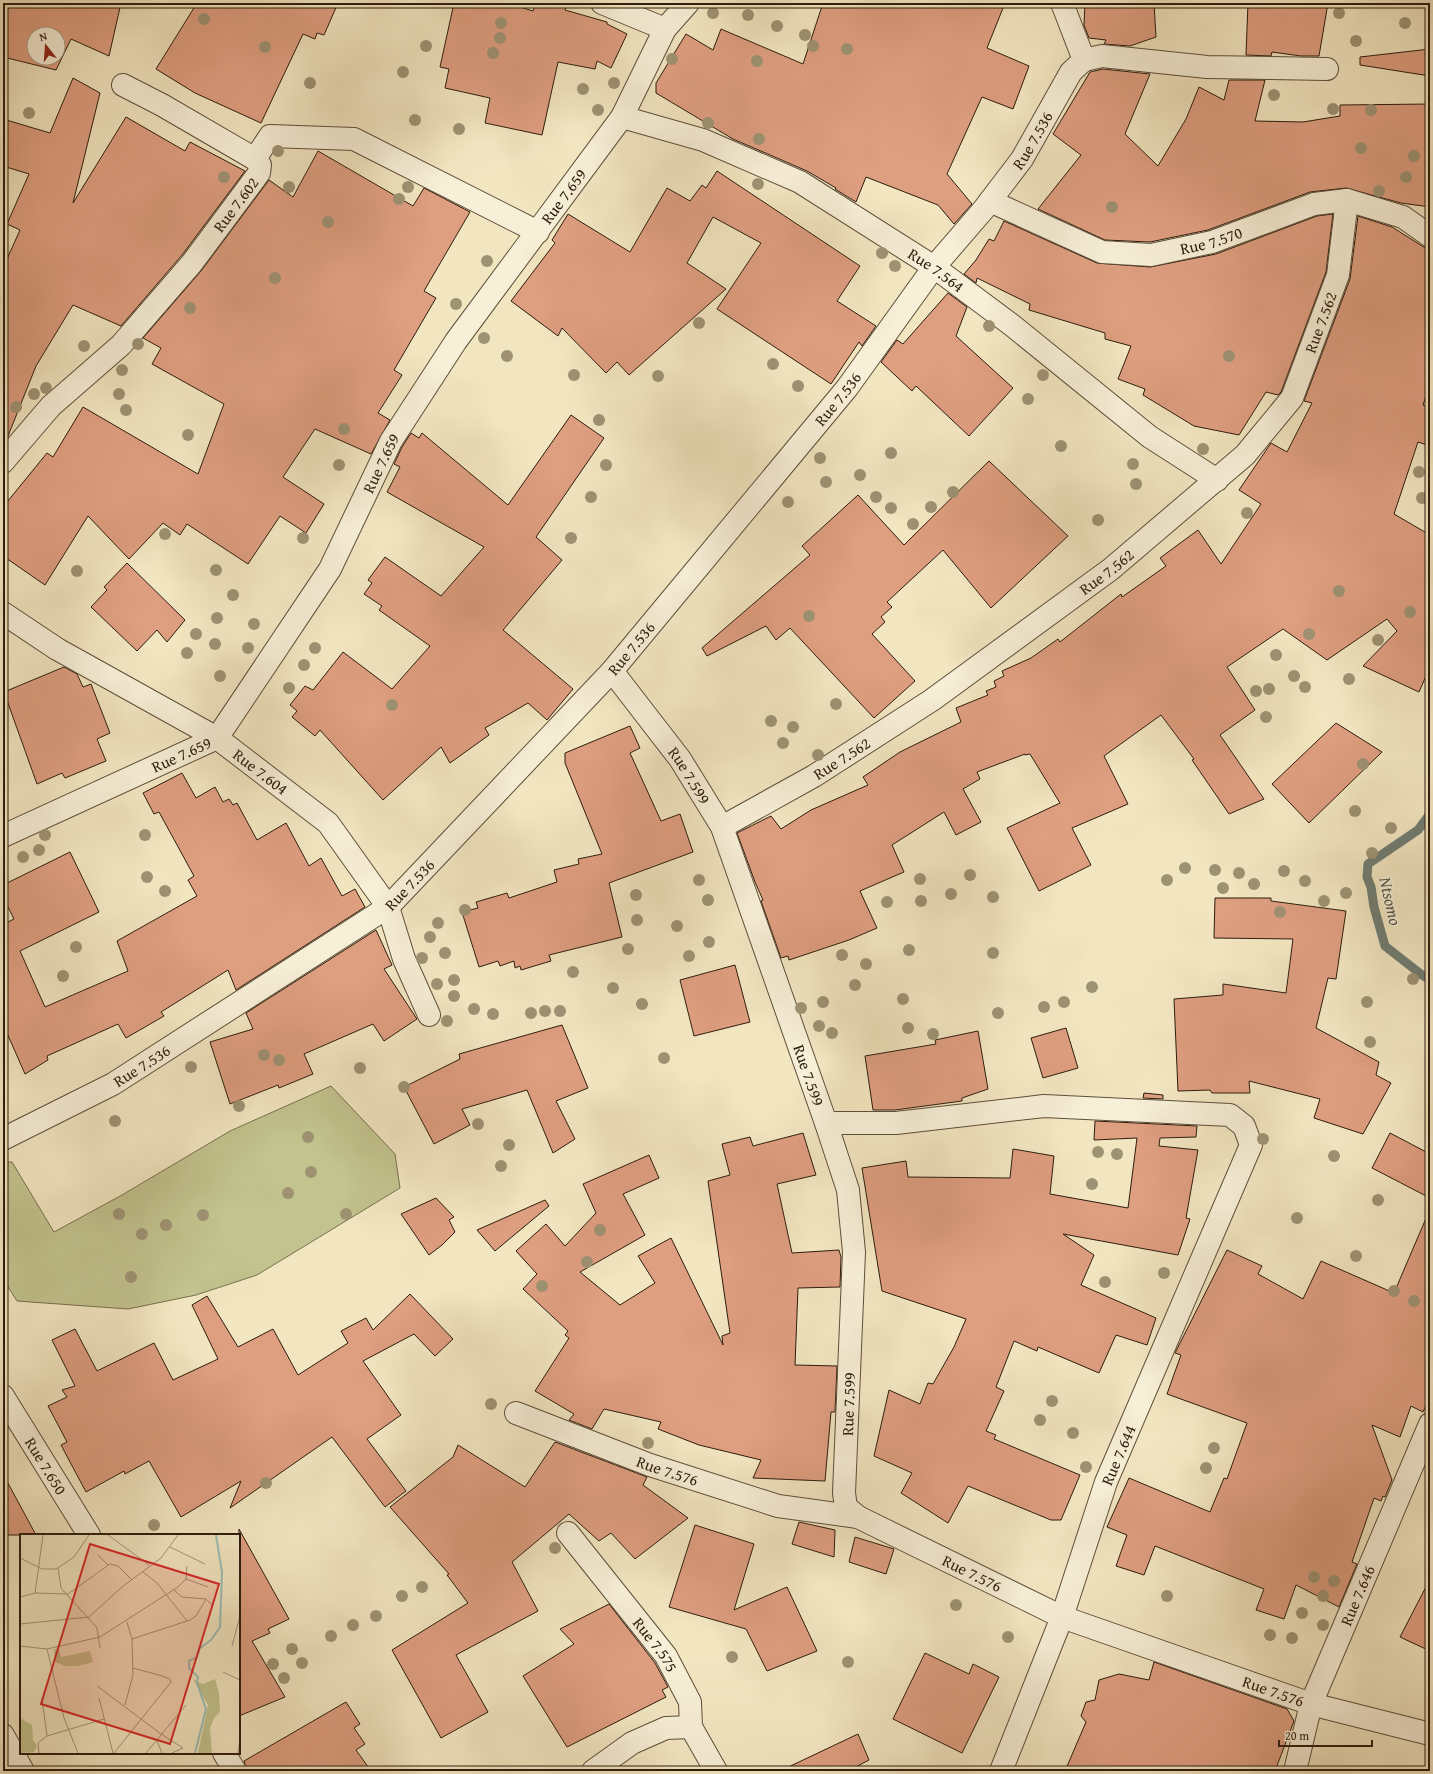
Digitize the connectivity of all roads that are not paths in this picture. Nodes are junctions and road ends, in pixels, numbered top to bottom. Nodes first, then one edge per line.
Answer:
1 (602, 3) edge
2 (688, 3) edge
3 (1062, 3) edge
4 (665, 29) junction
5 (1084, 60) junction
6 (1326, 69) dead end
7 (123, 85) dead end
8 (622, 117) junction
9 (255, 159) junction
10 (1347, 200) junction
11 (990, 201) junction
12 (538, 232) junction
13 (1430, 236) edge
14 (934, 267) junction
15 (3, 462) edge
16 (1217, 480) junction
17 (3, 613) edge
18 (612, 671) junction
19 (218, 738) junction
20 (722, 827) junction
21 (3, 836) edge
22 (388, 907) junction
23 (429, 1015) dead end
24 (826, 1123) junction
25 (3, 1139) edge
26 (3, 1396) edge
27 (516, 1413) dead end
28 (1430, 1424) edge
29 (858, 1517) junction
30 (568, 1533) dead end
31 (88, 1534) edge
32 (1062, 1617) junction
33 (1311, 1704) junction
34 (691, 1727) junction
35 (1430, 1734) edge
36 (3, 1736) edge
37 (225, 1754) edge
38 (23, 1771) edge
39 (235, 1771) edge
40 (593, 1771) edge
41 (716, 1771) edge
42 (1000, 1771) edge
43 (1295, 1771) edge

1 - 4 street
2 - 4 street, Rue 7.659
3 - 5 street
4 - 8 street, Rue 7.659
5 - 6 street
5 - 11 street, Rue 7.536
7 - 9 street
8 - 12 street, Rue 7.659
8 - 14 street, Rue 7.564
9 - 12 street, Rue 7.602
9 - 15 street, Rue 7.602
10 - 11 street, Rue 7.570
10 - 13 street, Rue 7.570
10 - 16 street, Rue 7.562
11 - 14 street, Rue 7.536
12 - 19 street, Rue 7.659
14 - 16 street, Rue 7.564
14 - 18 street, Rue 7.536
16 - 20 street, Rue 7.562
17 - 19 street, Rue 7.604
18 - 20 street, Rue 7.599
18 - 22 street, Rue 7.536
19 - 21 street, Rue 7.659
19 - 22 street, Rue 7.604
20 - 24 street, Rue 7.599
22 - 23 street, Rue 7.604
22 - 25 street, Rue 7.536
24 - 29 street, Rue 7.599
24 - 32 street, Rue 7.644
26 - 31 street, Rue 7.650
27 - 29 street, Rue 7.576
28 - 33 street, Rue 7.646
29 - 32 street, Rue 7.576
30 - 34 street, Rue 7.575
32 - 33 street, Rue 7.576
32 - 42 street, Rue 7.644
33 - 35 street, Rue 7.576
33 - 43 street, Rue 7.646
34 - 40 street
34 - 41 street, Rue 7.575
36 - 38 street
37 - 39 street

